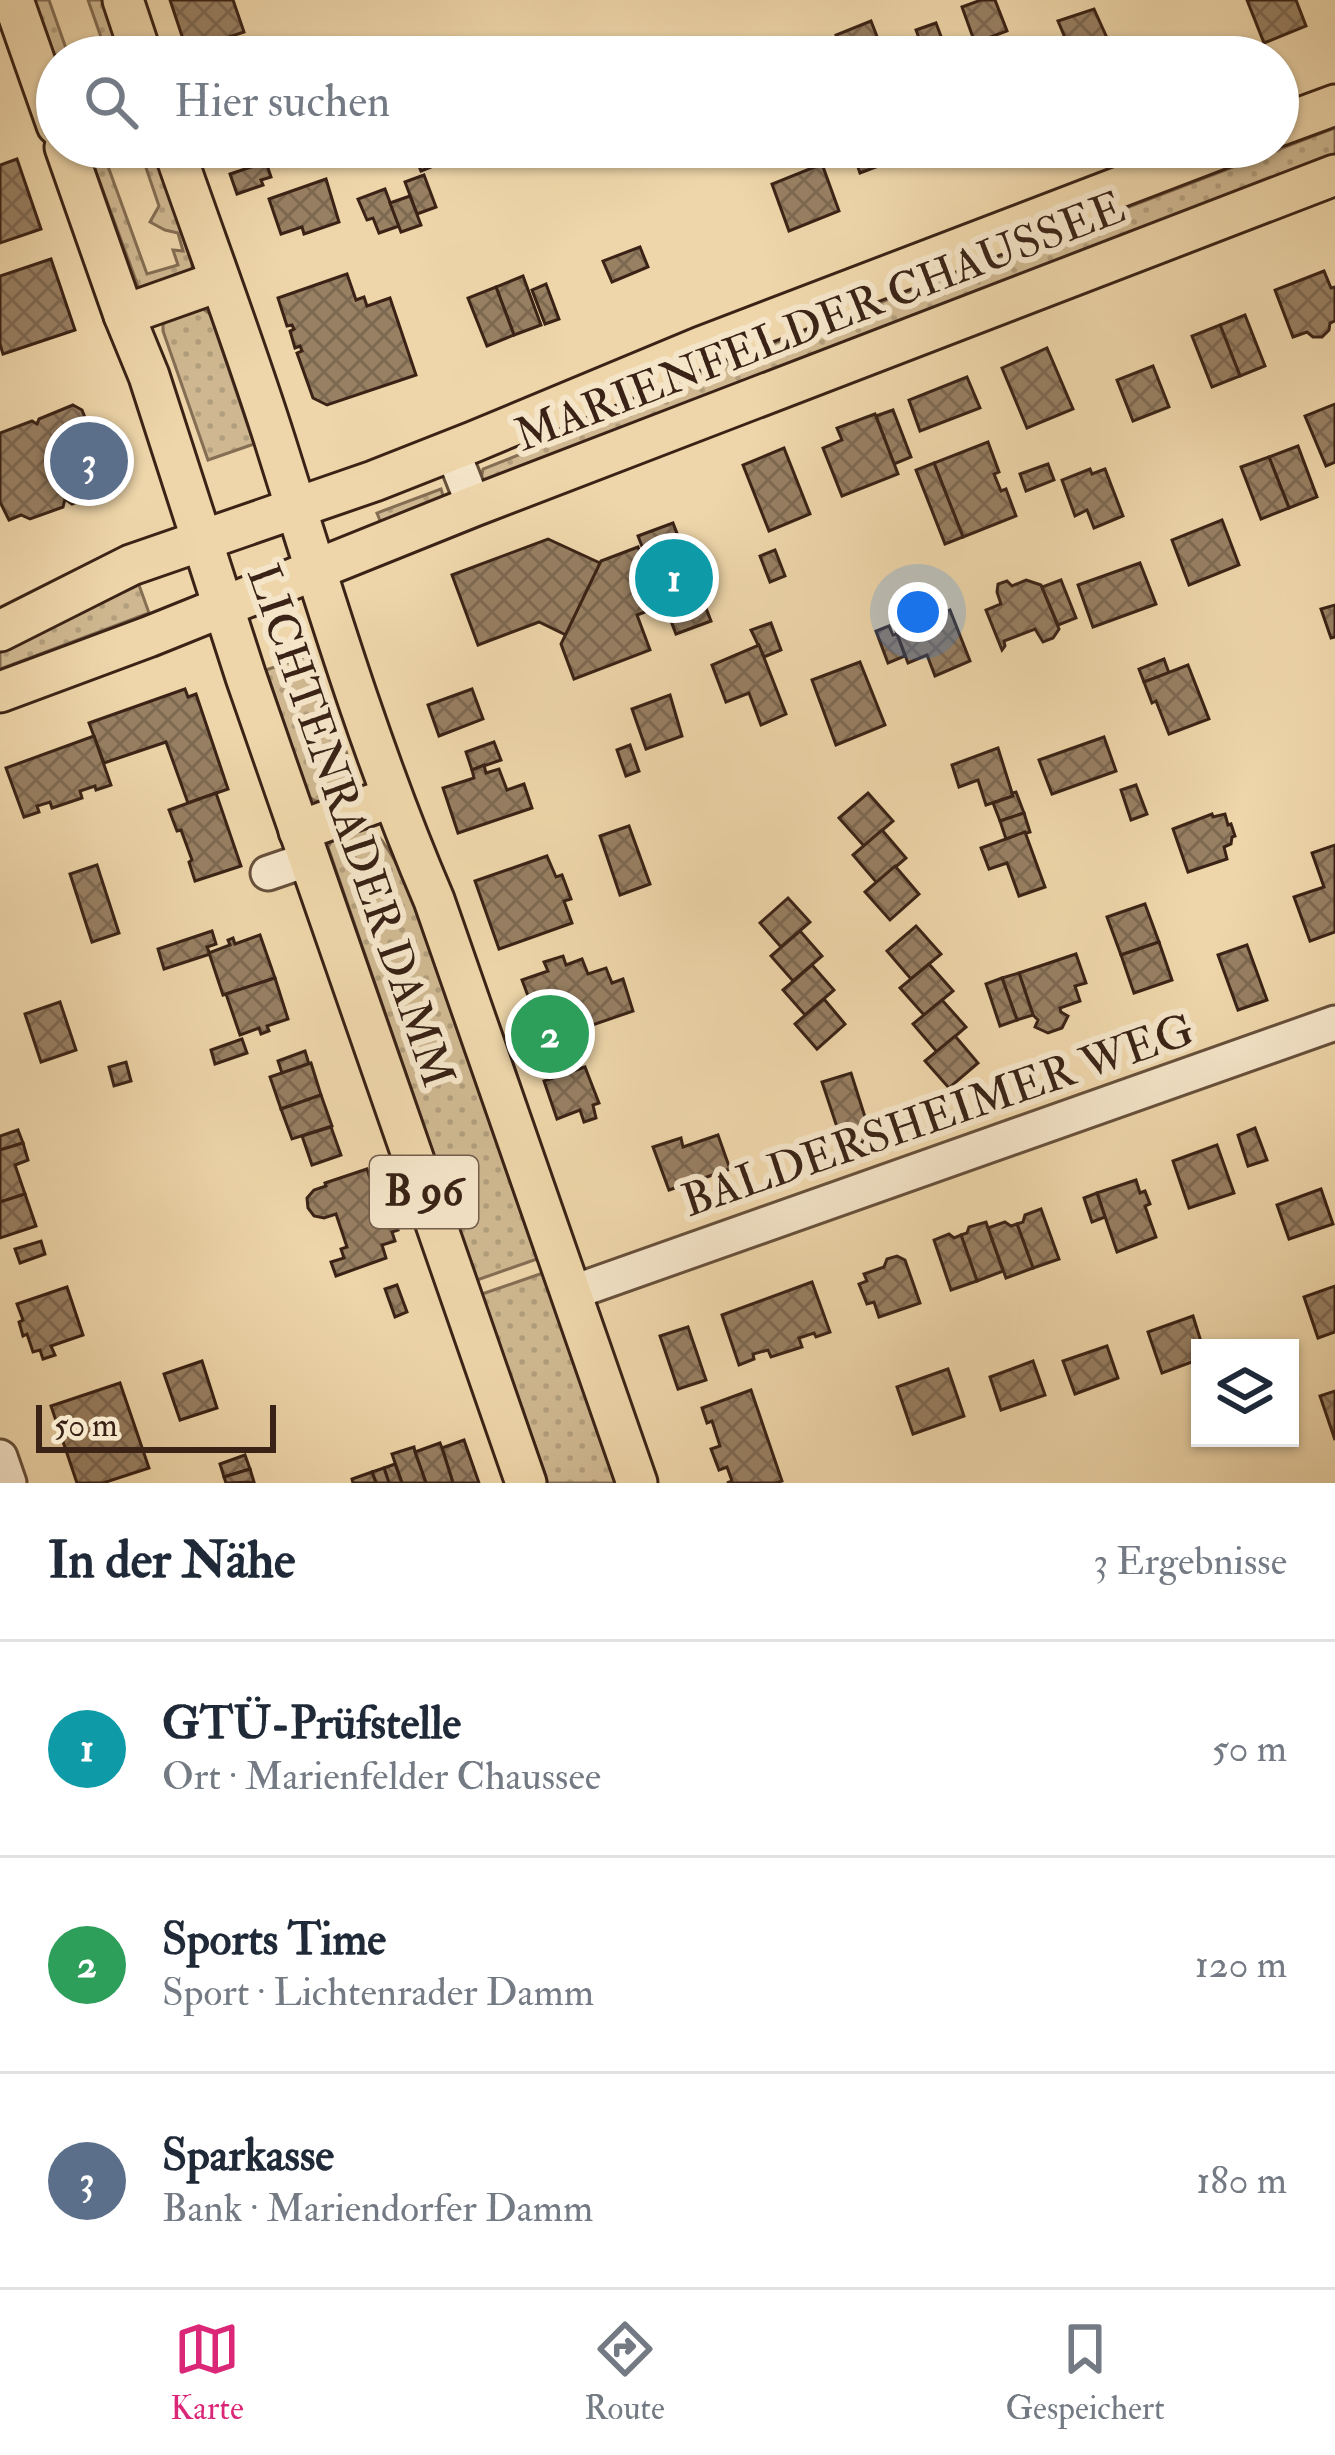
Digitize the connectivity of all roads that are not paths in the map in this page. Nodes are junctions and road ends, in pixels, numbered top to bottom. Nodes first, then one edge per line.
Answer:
1 (13, 0) edge
2 (122, 0) edge
3 (135, 36) edge
4 (36, 65) edge
5 (1335, 105) edge
6 (1299, 118) edge
7 (72, 168) edge
8 (180, 168) edge
9 (1169, 168) edge
10 (1335, 175) edge
11 (220, 281) junction
12 (124, 315) junction
13 (452, 451) junction
14 (474, 506) junction
15 (296, 508) junction
16 (203, 540) junction
17 (315, 571) junction
18 (224, 607) junction
19 (0, 631) edge
20 (0, 692) edge
21 (392, 797) junction
22 (304, 845) junction
23 (268, 873) dead end
24 (1335, 1023) edge
25 (571, 1293) junction
26 (0, 1457) edge
27 (9, 1483) edge
28 (526, 1483) edge
29 (637, 1483) edge

1 - 4 main road
2 - 3 main road
5 - 6 main road
7 - 12 main road, B 96
8 - 11 main road, B 96
9 - 13 main road, MARIENFELDER CHAUSSEE
10 - 14 main road, MARIENFELDER CHAUSSEE
11 - 12 main road
11 - 15 main road, B 96
12 - 16 main road, B 96
13 - 14 street, MARIENFELDER CHAUSSEE
13 - 15 main road, MARIENFELDER CHAUSSEE
14 - 17 main road, MARIENFELDER CHAUSSEE
15 - 16 main road, MARIENFELDER CHAUSSEE
15 - 17 main road, B 96
16 - 18 main road, LICHTENRADER DAMM / B 96
16 - 19 main road, MARIENFELDER CHAUSSEE
17 - 18 main road, MARIENFELDER CHAUSSEE
17 - 21 main road, LICHTENRADER DAMM / B 96
18 - 20 main road, MARIENFELDER CHAUSSEE
18 - 22 main road, LICHTENRADER DAMM / B 96
21 - 22 main road
21 - 25 main road, LICHTENRADER DAMM / B 96
22 - 23 street
22 - 28 main road, LICHTENRADER DAMM / B 96
24 - 25 street, BALDERSHEIMER WEG
25 - 29 main road, LICHTENRADER DAMM / B 96
26 - 27 street

